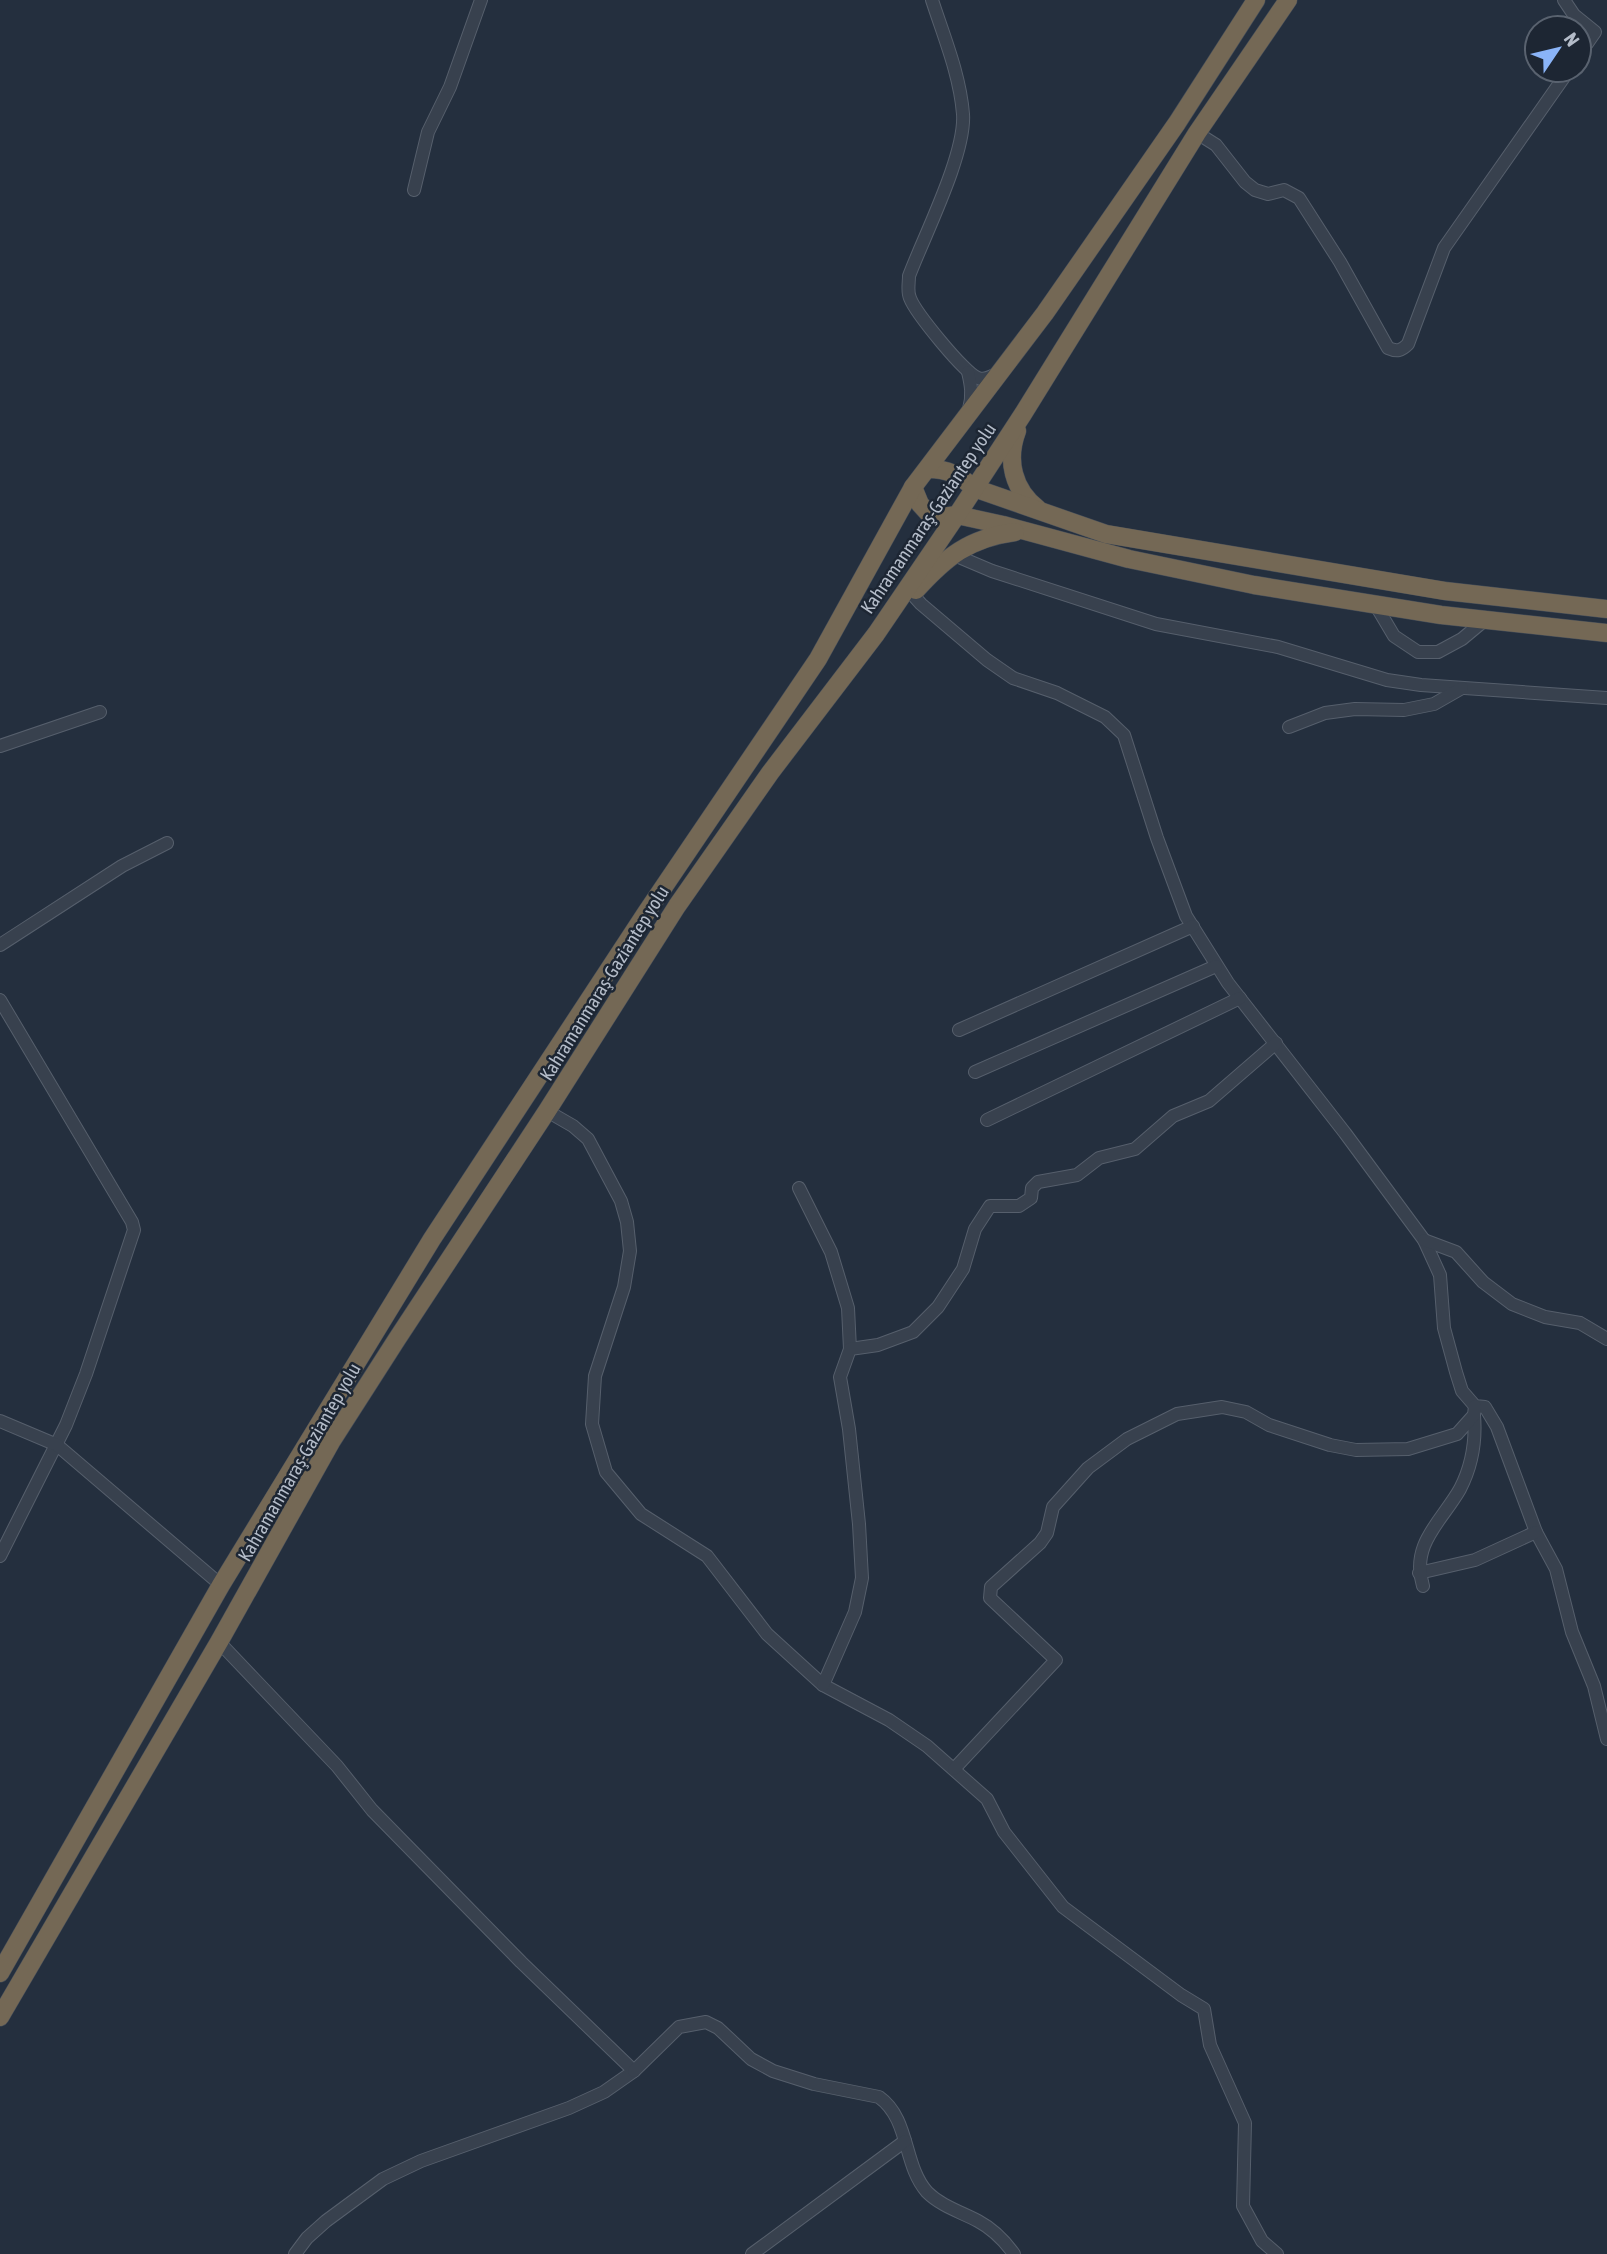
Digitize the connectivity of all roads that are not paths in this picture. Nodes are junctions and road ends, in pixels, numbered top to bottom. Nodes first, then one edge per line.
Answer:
1 (481, 0) edge
2 (932, 0) edge
3 (1256, 0) edge
4 (1287, 0) edge
5 (1559, 84) edge
6 (1197, 133) junction
7 (414, 190) dead end
8 (1001, 371) junction
9 (968, 372) junction
10 (1023, 414) junction
11 (967, 415) junction
12 (928, 468) junction
13 (913, 487) junction
14 (974, 488) junction
15 (957, 515) junction
16 (1046, 515) junction
17 (1023, 531) junction
18 (952, 554) junction
19 (912, 594) junction
20 (1375, 604) junction
21 (1607, 609) edge
22 (1486, 619) junction
23 (1607, 633) edge
24 (876, 634) junction
25 (1462, 688) junction
26 (1607, 698) edge
27 (100, 712) dead end
28 (1289, 727) dead end
29 (0, 746) edge
30 (167, 843) dead end
31 (1193, 926) junction
32 (0, 945) edge
33 (1216, 966) junction
34 (1240, 998) junction
35 (0, 1000) edge
36 (959, 1030) dead end
37 (1276, 1043) junction
38 (975, 1072) dead end
39 (547, 1111) junction
40 (988, 1121) dead end
41 (799, 1188) dead end
42 (1424, 1240) junction
43 (1607, 1339) edge
44 (850, 1349) junction
45 (1475, 1410) junction
46 (0, 1421) edge
47 (57, 1445) junction
48 (1536, 1532) junction
49 (0, 1556) edge
50 (221, 1585) junction
51 (219, 1642) junction
52 (823, 1685) junction
53 (1607, 1740) edge
54 (954, 1769) junction
55 (0, 1973) edge
56 (0, 2017) edge
57 (634, 2071) junction
58 (905, 2141) junction
59 (295, 2254) edge
60 (752, 2254) edge
61 (1014, 2254) edge
62 (1277, 2254) edge

1 - 7 street
2 - 9 street
3 - 8 highway, Kahramanmaraş-Gaziantep yolu
4 - 6 highway, Kahramanmaraş-Gaziantep yolu
5 - 6 street
6 - 10 highway, Kahramanmaraş-Gaziantep yolu
8 - 9 street
8 - 11 highway, Kahramanmaraş-Gaziantep yolu
9 - 11 street
10 - 14 highway, Kahramanmaraş-Gaziantep yolu
10 - 16 highway
11 - 12 highway, Kahramanmaraş-Gaziantep yolu
12 - 13 highway, Kahramanmaraş-Gaziantep yolu
12 - 14 highway
13 - 15 highway
13 - 50 highway, Kahramanmaraş-Gaziantep yolu
14 - 15 highway, Kahramanmaraş-Gaziantep yolu
14 - 16 highway
15 - 17 highway
15 - 24 highway, Kahramanmaraş-Gaziantep yolu
16 - 21 highway
17 - 18 highway
17 - 20 highway
18 - 19 highway
18 - 25 street
19 - 24 highway
19 - 31 street
20 - 22 highway
20 - 22 street
22 - 23 highway
24 - 39 highway, Kahramanmaraş-Gaziantep yolu
25 - 26 street
25 - 28 street
27 - 29 street
30 - 32 street
31 - 33 street
31 - 36 street
33 - 34 street
33 - 38 street
34 - 37 street
34 - 40 street
35 - 47 street
37 - 42 street
37 - 44 street
39 - 51 highway, Kahramanmaraş-Gaziantep yolu
39 - 52 street
41 - 44 street
42 - 43 street
42 - 45 street
44 - 52 street
45 - 48 street
45 - 48 street
45 - 54 street
46 - 47 street
47 - 49 street
47 - 50 street
48 - 53 street
50 - 55 highway, Kahramanmaraş-Gaziantep yolu
51 - 56 highway, Kahramanmaraş-Gaziantep yolu
51 - 57 street
52 - 54 street
54 - 62 street
57 - 58 street
57 - 59 street
58 - 60 street
58 - 61 street

